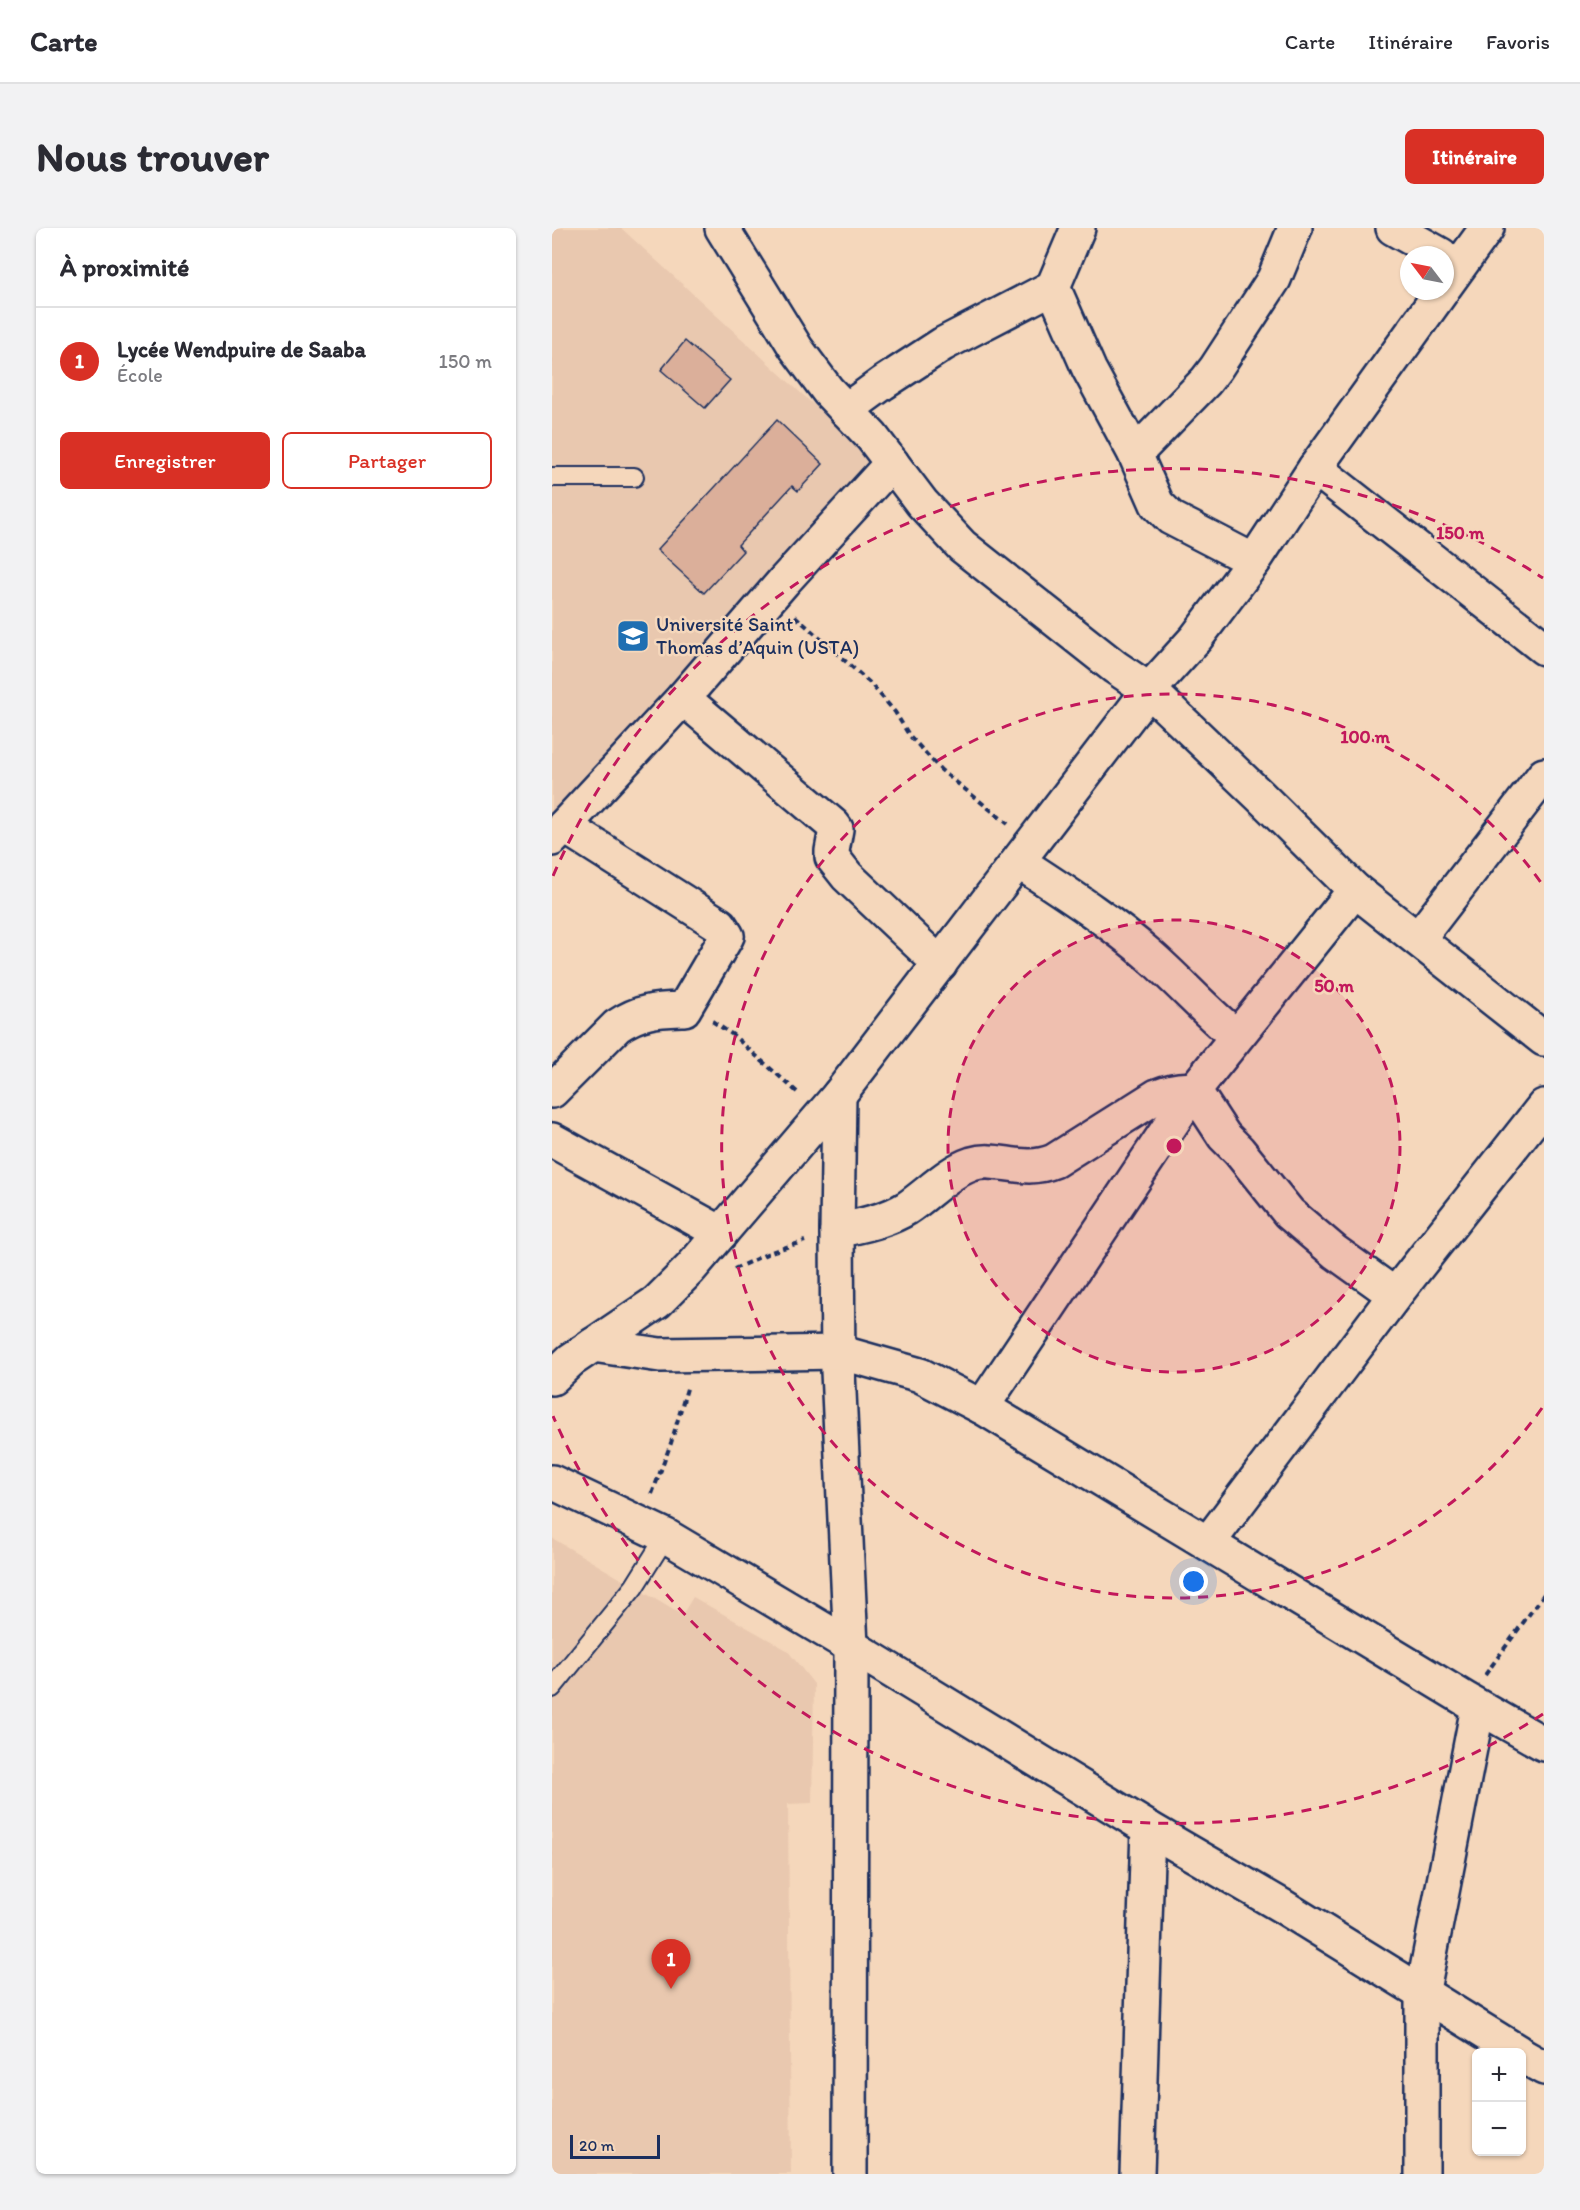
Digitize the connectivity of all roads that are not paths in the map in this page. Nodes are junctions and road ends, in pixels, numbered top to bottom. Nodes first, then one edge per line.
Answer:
1 (722, 228) edge
2 (1078, 228) edge
3 (1295, 228) edge
4 (1393, 228) edge
5 (1487, 228) edge
6 (1415, 246) edge
7 (1454, 263) edge
8 (1053, 287) junction
9 (1427, 300) edge
10 (846, 410) junction
11 (1136, 453) junction
12 (892, 464) junction
13 (1315, 468) junction
14 (552, 477) edge
15 (634, 477) dead end
16 (1254, 561) junction
17 (1540, 638) edge
18 (1149, 690) junction
19 (683, 698) junction
20 (1544, 775) edge
21 (558, 832) edge
22 (1025, 852) junction
23 (1355, 890) junction
24 (1418, 939) junction
25 (940, 964) junction
26 (1236, 1036) junction
27 (1544, 1039) edge
28 (1194, 1090) junction
29 (552, 1091) edge
30 (831, 1105) junction
31 (1544, 1106) edge
32 (554, 1143) edge
33 (837, 1231) junction
34 (721, 1233) junction
35 (1395, 1294) junction
36 (593, 1345) junction
37 (839, 1352) junction
38 (552, 1378) edge
39 (982, 1407) junction
40 (552, 1482) edge
41 (654, 1530) junction
42 (1208, 1544) junction
43 (851, 1646) junction
44 (552, 1688) edge
45 (1472, 1703) junction
46 (1544, 1744) edge
47 (1148, 1828) junction
48 (1422, 1995) junction
49 (1510, 2048) edge
50 (1526, 2058) edge
51 (1544, 2068) edge
52 (850, 2174) edge
53 (1137, 2174) edge
54 (1422, 2174) edge

1 - 10 street
2 - 8 street
3 - 11 street
4 - 6 street
5 - 7 street
8 - 10 street
8 - 11 street
9 - 13 street
10 - 12 street
11 - 16 street
12 - 18 street
12 - 19 street
13 - 16 street
13 - 17 street
14 - 15 lane
16 - 18 street
18 - 22 street
18 - 23 street
19 - 21 street
19 - 25 street
20 - 24 street
21 - 29 street
22 - 25 street
22 - 26 street
23 - 24 street
23 - 26 street
24 - 27 street
25 - 30 street
26 - 28 street
28 - 33 street
28 - 35 street
28 - 39 street
30 - 33 street
30 - 34 street
31 - 35 street
32 - 34 street
33 - 37 street
34 - 36 street
35 - 42 street
36 - 37 street
36 - 38 street
37 - 39 street
37 - 43 street
39 - 42 street
40 - 41 street
41 - 43 street
41 - 44 lane
42 - 45 street
43 - 47 street
43 - 52 street
45 - 46 street
45 - 48 street
47 - 48 street
47 - 53 street
48 - 49 street
48 - 54 street
50 - 51 street

